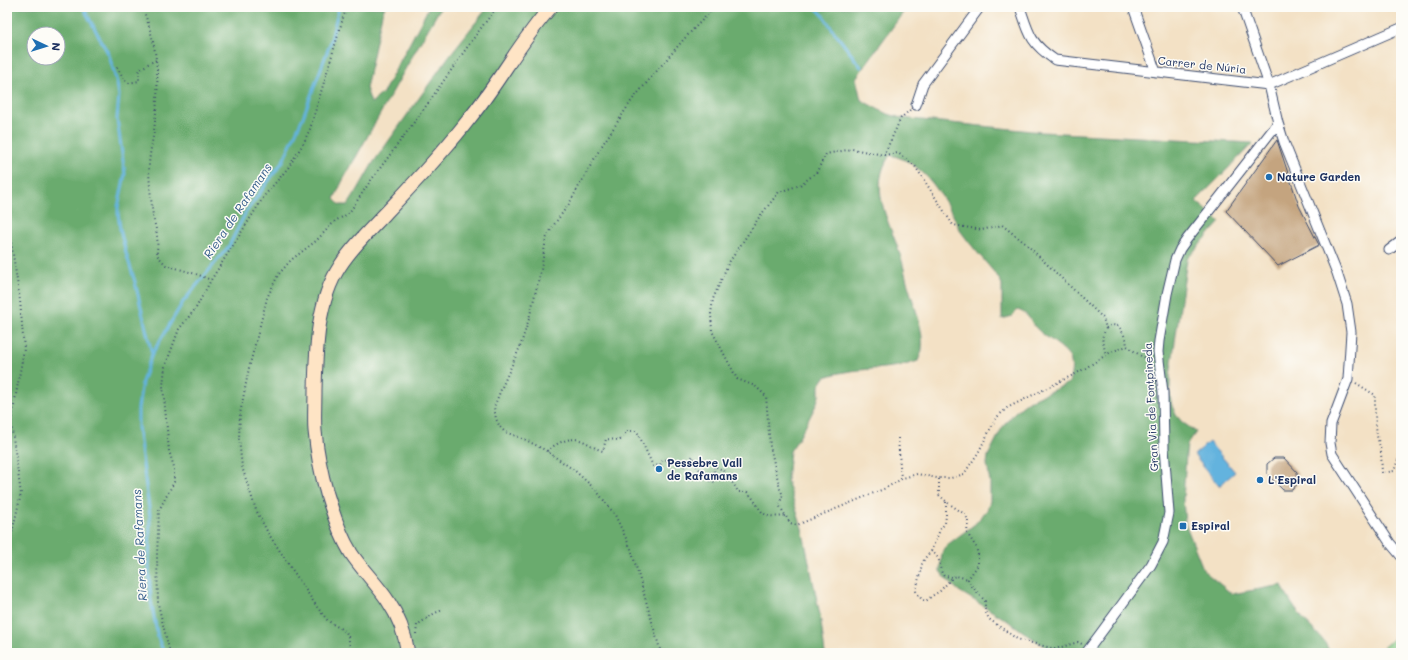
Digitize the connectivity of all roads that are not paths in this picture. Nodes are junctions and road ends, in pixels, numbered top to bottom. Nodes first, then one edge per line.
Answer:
1 (551, 7) edge
2 (980, 7) edge
3 (1020, 7) edge
4 (1133, 7) edge
5 (1242, 7) edge
6 (1401, 28) edge
7 (1156, 72) junction
8 (1269, 85) junction
9 (916, 105) road end
10 (1278, 123) junction
11 (1401, 241) edge
12 (1389, 250) dead end
13 (1401, 556) edge
14 (1088, 650) edge
15 (408, 653) edge

1 - 15 main road
2 - 9 street
3 - 7 street, Carrer de Núria
4 - 7 street
5 - 8 street
6 - 8 street, Carrer de Núria
7 - 8 street, Carrer de Núria
8 - 10 street
10 - 13 street
10 - 14 street, Gran Via de Fontpineda
11 - 12 street

